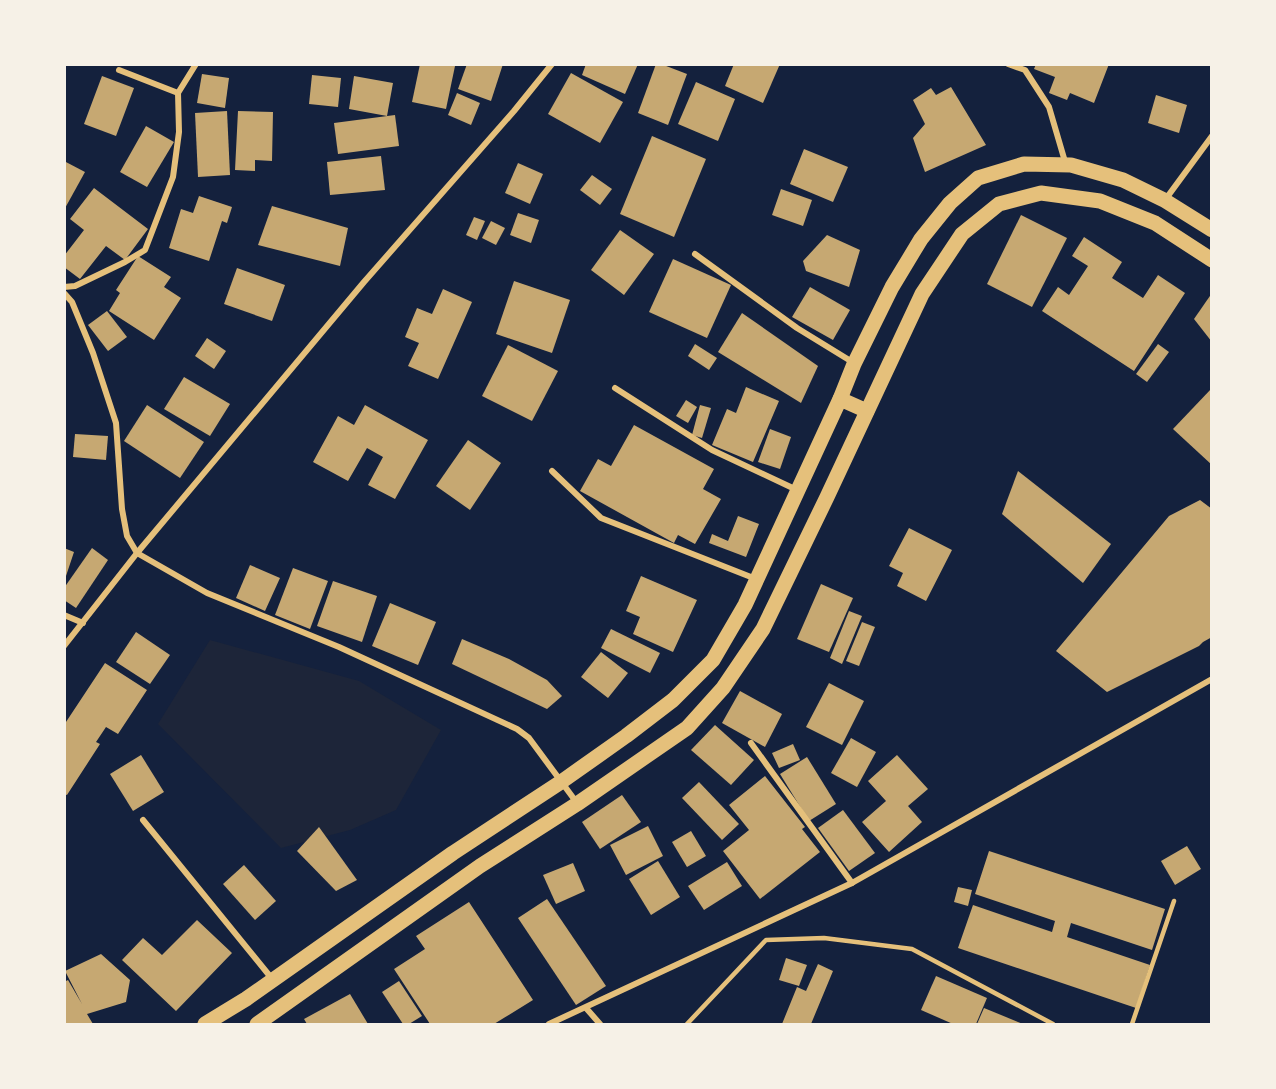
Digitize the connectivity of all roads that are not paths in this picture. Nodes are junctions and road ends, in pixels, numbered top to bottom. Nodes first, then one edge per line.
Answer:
1 (196, 64) edge
2 (552, 64) edge
3 (1008, 64) edge
4 (119, 70) dead end
5 (178, 93) junction
6 (1212, 136) edge
7 (1066, 165) junction
8 (1164, 200) junction
9 (1212, 230) edge
10 (695, 254) dead end
11 (1212, 260) edge
12 (64, 287) edge
13 (64, 293) edge
14 (854, 364) junction
15 (615, 388) dead end
16 (840, 399) junction
17 (867, 411) junction
18 (552, 471) dead end
19 (798, 491) junction
20 (137, 553) junction
21 (757, 579) junction
22 (64, 615) edge
23 (83, 623) junction
24 (64, 646) edge
25 (1212, 679) edge
26 (751, 743) dead end
27 (561, 782) junction
28 (577, 804) junction
29 (143, 820) dead end
30 (852, 883) junction
31 (1174, 901) dead end
32 (273, 980) junction
33 (586, 1008) junction
34 (205, 1024) edge
35 (257, 1024) edge
36 (549, 1024) edge
37 (600, 1024) edge
38 (687, 1024) edge
39 (1053, 1024) edge
40 (1132, 1024) edge

1 - 5 street
2 - 20 street
3 - 7 street
4 - 5 street
5 - 12 street
6 - 8 street
7 - 8 main road
7 - 14 main road
8 - 9 main road
10 - 14 street
11 - 17 main road
13 - 20 street
14 - 16 main road
15 - 19 street
16 - 17 main road
16 - 19 main road
17 - 28 main road
18 - 21 street
19 - 21 main road
20 - 23 street
20 - 27 street
21 - 27 main road
22 - 23 street
23 - 24 street
25 - 30 street
26 - 30 street
27 - 28 street
27 - 32 main road
28 - 35 main road
29 - 32 street
30 - 33 street
31 - 40 lane
32 - 34 main road
33 - 36 street
33 - 37 street
38 - 39 lane

